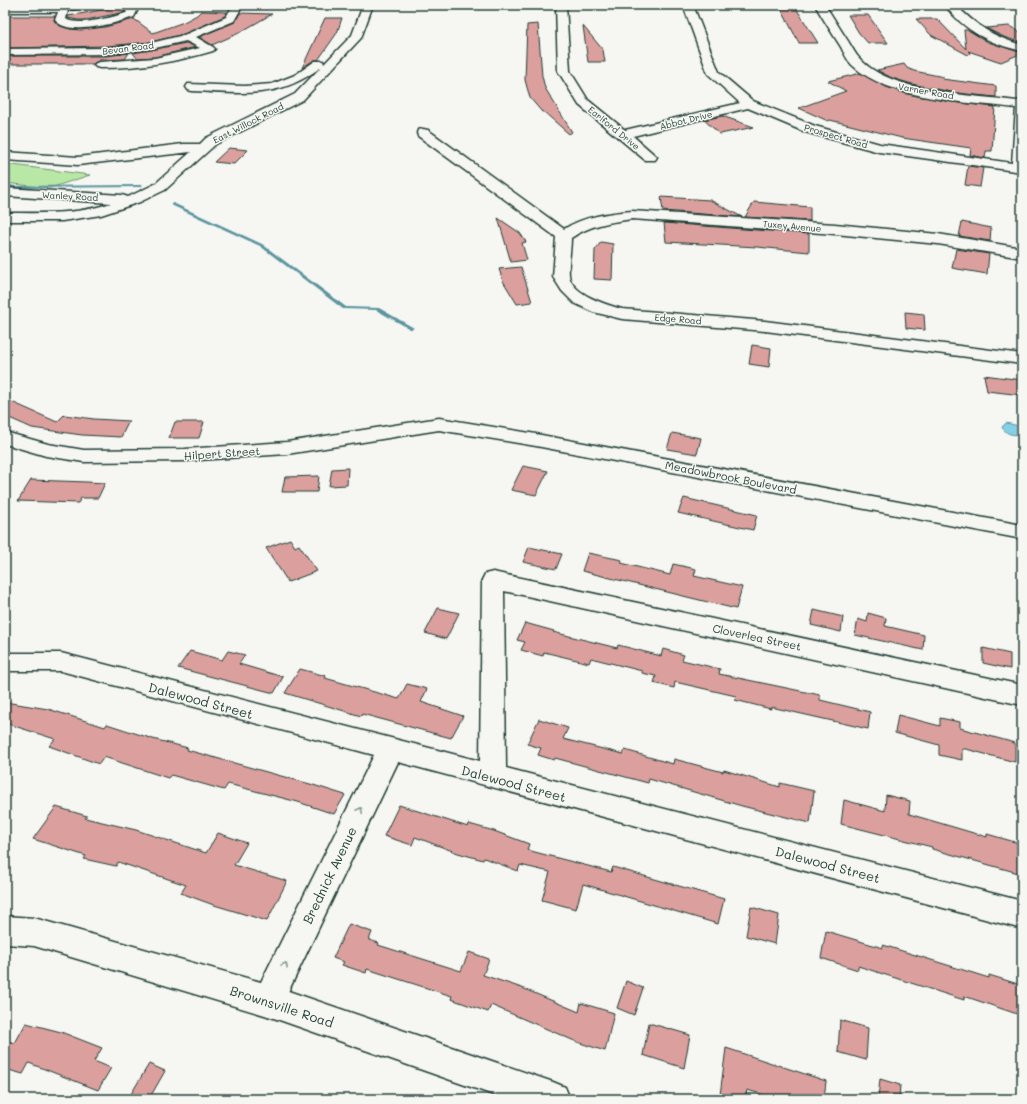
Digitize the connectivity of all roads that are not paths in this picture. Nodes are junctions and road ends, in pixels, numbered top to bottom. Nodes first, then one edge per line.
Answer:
1 (86, 5) edge
2 (125, 5) edge
3 (238, 5) edge
4 (368, 5) edge
5 (561, 5) edge
6 (688, 5) edge
7 (820, 5) edge
8 (950, 5) edge
9 (64, 8) junction
10 (5, 9) edge
11 (188, 37) junction
12 (1022, 48) edge
13 (5, 52) edge
14 (340, 54) junction
15 (91, 65) dead end
16 (192, 87) dead end
17 (749, 104) junction
18 (1022, 104) edge
19 (423, 133) dead end
20 (622, 135) junction
21 (203, 148) junction
22 (5, 156) edge
23 (650, 157) dead end
24 (1021, 168) edge
25 (5, 192) edge
26 (135, 199) junction
27 (5, 217) edge
28 (564, 236) junction
29 (1022, 253) edge
30 (1022, 359) edge
31 (439, 424) joint
32 (5, 438) edge
33 (1022, 532) edge
34 (5, 662) edge
35 (1022, 695) edge
36 (390, 750) junction
37 (493, 777) junction
38 (1022, 915) edge
39 (5, 930) edge
40 (268, 1000) junction
41 (553, 1099) edge

1 - 9 street
2 - 9 street
3 - 11 street, Bevan Road
4 - 14 street, East Willock Road
5 - 20 street, Earlford Drive
6 - 17 street, Prospect Road
7 - 18 street, Varner Road
8 - 12 street
9 - 10 street
11 - 13 street, Bevan Road
11 - 15 street
14 - 16 street
14 - 21 street, East Willock Road
17 - 20 street, Abbot Drive
17 - 24 street, Prospect Road
18 - 24 street
19 - 28 street
20 - 23 street, Earlford Drive
21 - 22 street
21 - 26 street, East Willock Road
25 - 26 street, Wanley Road
26 - 27 street, East Willock Road
28 - 29 street, Tuxey Avenue
28 - 30 street, Edge Road
31 - 32 street, Hilpert Street
31 - 33 street, Meadowbrook Boulevard
34 - 36 street, Dalewood Street
35 - 37 street, Cloverlea Street
36 - 37 street, Dalewood Street
40 -> 36 street, Brednick Avenue
37 - 38 street, Dalewood Street
39 - 40 street, Brownsville Road
40 - 41 street, Brownsville Road

